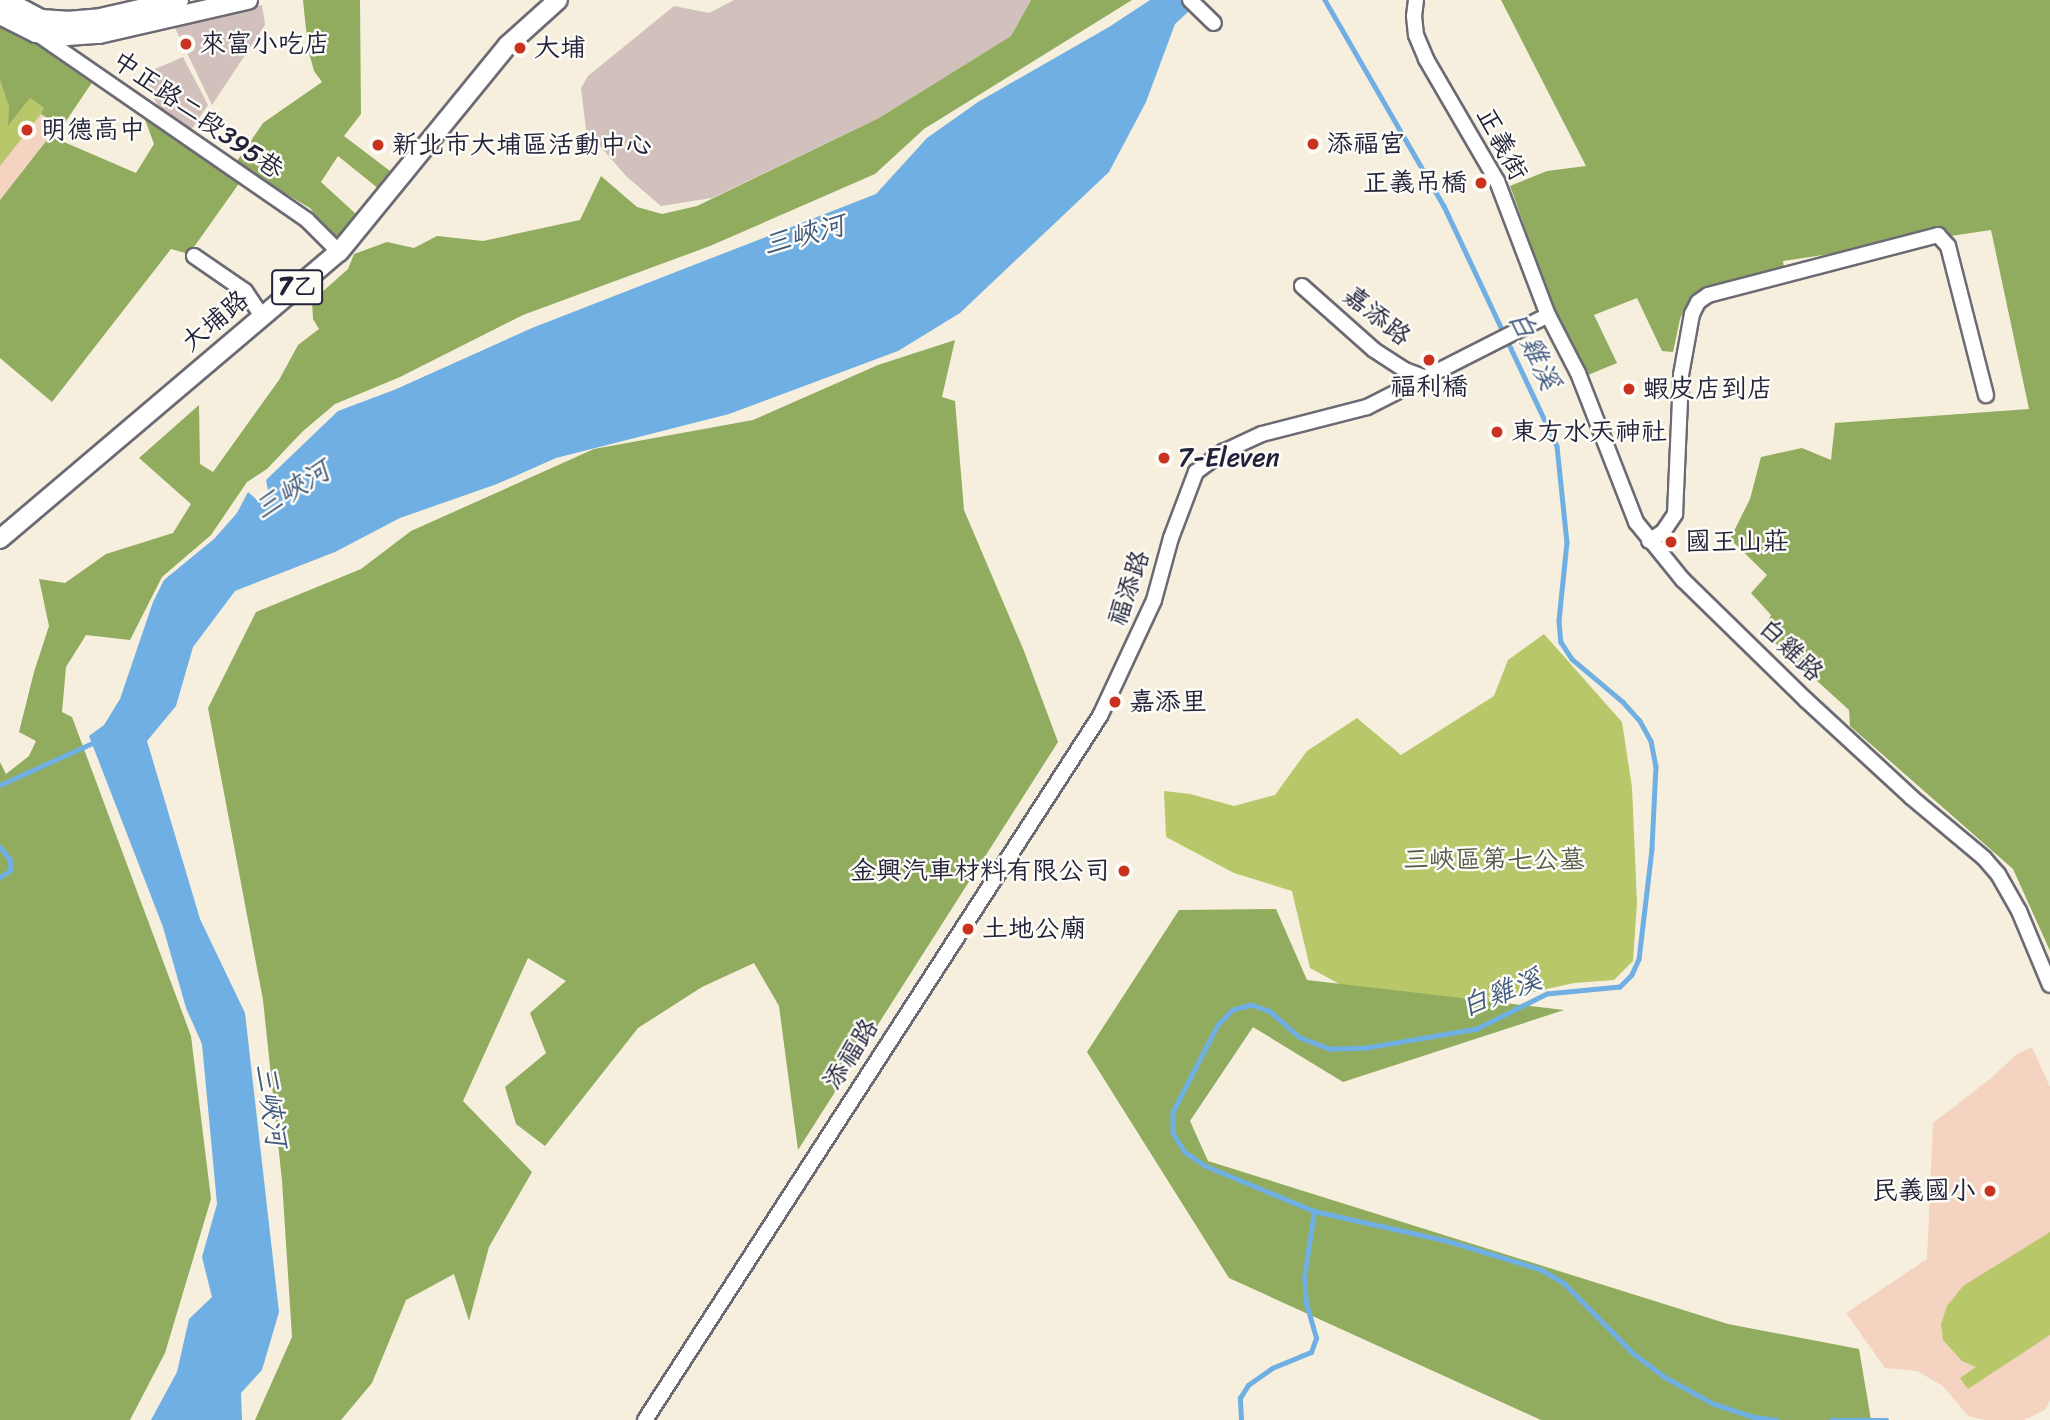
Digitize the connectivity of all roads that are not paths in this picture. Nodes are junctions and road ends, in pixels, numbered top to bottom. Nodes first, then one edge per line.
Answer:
1 (5, 0) edge
2 (178, 0) edge
3 (248, 0) edge
4 (558, 0) edge
5 (1190, 0) edge
6 (1416, 0) edge
7 (0, 15) edge
8 (1214, 23) dead end
9 (39, 26) junction
10 (338, 252) junction
11 (194, 256) dead end
12 (1301, 286) dead end
13 (1548, 314) junction
14 (262, 316) junction
15 (1426, 377) junction
16 (1986, 395) dead end
17 (0, 539) edge
18 (1648, 541) junction
19 (1100, 716) joint
20 (2050, 985) edge
21 (645, 1420) edge

1 - 9 main road
2 - 9 main road
3 - 9 main road
4 - 10 main road, 大埔路 / 7乙
5 - 8 street
6 - 13 street, 正義街
7 - 9 main road
9 - 10 street, 中正路二段395巷
10 - 14 main road, 大埔路 / 7乙
11 - 14 street
12 - 15 street, 嘉添路
13 - 15 street
13 - 18 street, 白雞路
14 - 17 main road, 大埔路 / 7乙
15 - 19 street, 福添路
16 - 18 street
18 - 20 street, 白雞路
19 - 21 street, 添福路

